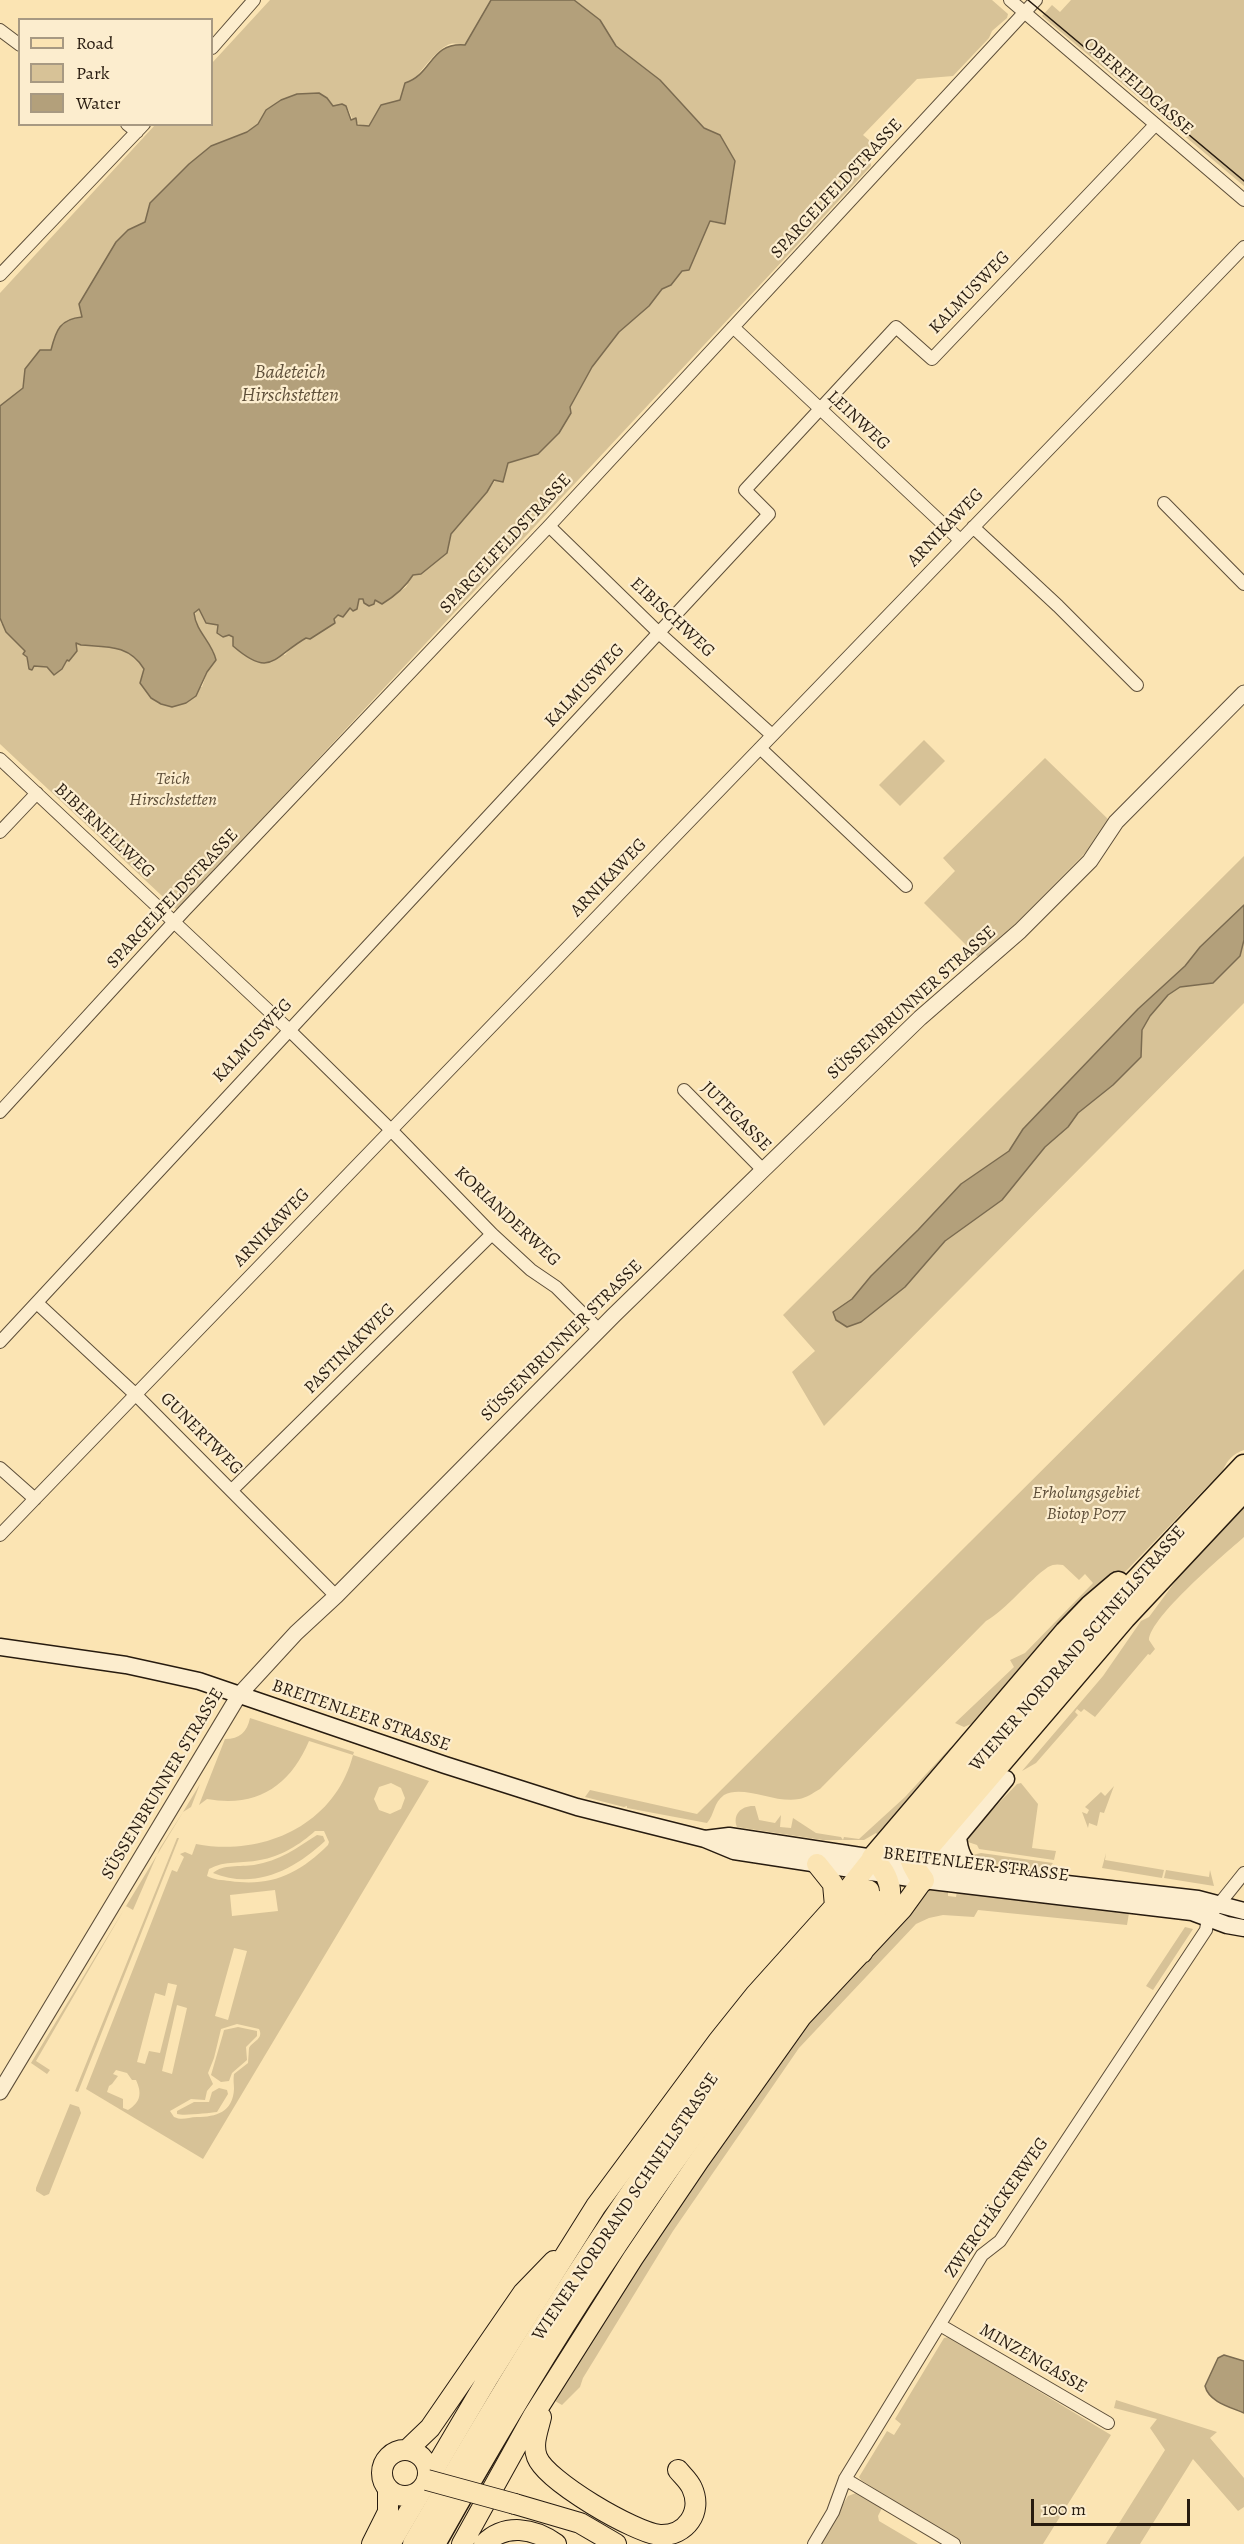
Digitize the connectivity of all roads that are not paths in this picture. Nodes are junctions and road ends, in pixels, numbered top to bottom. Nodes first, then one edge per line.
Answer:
1 (254, 0) edge
2 (1010, 0) edge
3 (1036, 0) edge
4 (1024, 13) junction
5 (0, 30) edge
6 (18, 44) edge
7 (213, 47) edge
8 (1155, 125) junction
9 (136, 127) edge
10 (1244, 200) edge
11 (1244, 247) edge
12 (0, 275) edge
13 (733, 327) junction
14 (819, 410) junction
15 (1164, 503) dead end
16 (549, 526) junction
17 (973, 527) junction
18 (960, 540) junction
19 (1244, 584) edge
20 (659, 633) junction
21 (1137, 685) dead end
22 (1244, 693) edge
23 (772, 735) junction
24 (760, 748) junction
25 (0, 759) edge
26 (37, 793) junction
27 (0, 832) edge
28 (906, 886) dead end
29 (176, 921) junction
30 (288, 1030) junction
31 (684, 1090) dead end
32 (0, 1112) edge
33 (391, 1130) junction
34 (763, 1170) junction
35 (492, 1234) junction
36 (37, 1303) junction
37 (599, 1330) junction
38 (0, 1342) edge
39 (136, 1395) junction
40 (1244, 1466) edge
41 (0, 1468) edge
42 (232, 1490) junction
43 (1244, 1490) edge
44 (34, 1499) junction
45 (0, 1535) edge
46 (1153, 1585) junction
47 (336, 1596) junction
48 (0, 1647) edge
49 (238, 1695) junction
50 (1006, 1779) joint
51 (958, 1835) junction
52 (705, 1839) junction
53 (921, 1851) junction
54 (817, 1864) junction
55 (1244, 1873) edge
56 (979, 1874) junction
57 (874, 1879) junction
58 (1219, 1904) junction
59 (835, 1906) junction
60 (1244, 1911) edge
61 (1208, 1918) junction
62 (1244, 1928) edge
63 (862, 1953) junction
64 (0, 2092) edge
65 (567, 2250) junction
66 (940, 2325) junction
67 (544, 2401) junction
68 (1107, 2423) dead end
69 (407, 2450) junction
70 (678, 2470) dead end
71 (846, 2479) junction
72 (427, 2480) junction
73 (388, 2489) junction
74 (594, 2504) junction
75 (613, 2541) edge
76 (372, 2544) edge
77 (390, 2544) edge
78 (414, 2544) edge
79 (434, 2544) edge
80 (462, 2544) edge
81 (484, 2544) edge
82 (556, 2544) edge
83 (632, 2544) edge
84 (640, 2544) edge
85 (814, 2544) edge
86 (954, 2544) edge

1 - 7 street
2 - 4 street, OBERFELDGASSE
3 - 4 street, SPARGELFELDSTRASSE
4 - 8 street, OBERFELDGASSE
4 - 13 street, SPARGELFELDSTRASSE
5 - 6 street
8 - 10 street, OBERFELDGASSE
8 - 14 street, KALMUSWEG
9 - 12 street
11 - 17 street, ARNIKAWEG
13 - 14 street, LEINWEG
13 - 16 street, SPARGELFELDSTRASSE
14 - 18 street, LEINWEG
14 - 20 street, KALMUSWEG
15 - 19 street
16 - 20 street, EIBISCHWEG
16 - 29 street, SPARGELFELDSTRASSE
17 - 18 street, ARNIKAWEG
17 - 21 street
18 - 23 street, ARNIKAWEG
20 - 23 street, EIBISCHWEG
20 - 30 street, KALMUSWEG
22 - 34 street, SÜSSENBRUNNER STRASSE
23 - 24 street, ARNIKAWEG
24 - 28 street
24 - 33 street, ARNIKAWEG
25 - 26 street, BIBERNELLWEG
26 - 27 street
26 - 29 street, BIBERNELLWEG
29 - 30 street, BIBERNELLWEG
29 - 32 street, SPARGELFELDSTRASSE
30 - 33 street, BIBERNELLWEG
30 - 36 street, KALMUSWEG
31 - 34 street, JUTEGASSE
33 - 35 street, KORIANDERWEG
33 - 39 street, ARNIKAWEG
34 - 37 street, SÜSSENBRUNNER STRASSE
35 - 37 street, KORIANDERWEG
35 - 42 street, PASTINAKWEG
36 - 38 street, KALMUSWEG
36 - 39 street, GUNERTWEG
37 - 47 street, SÜSSENBRUNNER STRASSE
39 - 42 street, GUNERTWEG
39 - 44 street, ARNIKAWEG
40 - 53 highway, WIENER NORDRAND SCHNELLSTRASSE
41 - 44 street
42 - 47 street, GUNERTWEG
43 - 46 highway, WIENER NORDRAND SCHNELLSTRASSE
44 - 45 street, ARNIKAWEG
46 - 50 highway
46 - 53 highway, WIENER NORDRAND SCHNELLSTRASSE
47 - 49 street, SÜSSENBRUNNER STRASSE
48 - 49 main road, BREITENLEER STRASSE
49 - 52 main road, BREITENLEER STRASSE
49 - 64 street, SÜSSENBRUNNER STRASSE
50 - 51 main road
51 - 53 main road
51 - 56 main road
52 - 54 main road, BREITENLEER STRASSE
52 - 57 main road, BREITENLEER STRASSE
53 - 56 main road, BREITENLEER STRASSE
53 - 57 highway
53 - 57 main road, BREITENLEER STRASSE
53 - 61 main road, BREITENLEER STRASSE
53 - 63 main road
54 - 57 main road, BREITENLEER STRASSE
54 - 59 main road
55 - 58 street, ZWERCHÄCKERWEG
56 - 58 main road, BREITENLEER STRASSE
57 - 59 main road
57 - 63 main road
57 - 78 highway, WIENER NORDRAND SCHNELLSTRASSE
57 - 79 highway, WIENER NORDRAND SCHNELLSTRASSE
58 - 60 main road, BREITENLEER STRASSE
58 - 61 street, ZWERCHÄCKERWEG
59 - 65 main road
61 - 62 main road, BREITENLEER STRASSE
61 - 66 street, ZWERCHÄCKERWEG
63 - 67 main road
65 - 69 main road
65 - 77 main road
66 - 68 street, MINZENGASSE
66 - 71 street, ZWERCHÄCKERWEG
67 - 74 main road
67 - 80 main road
69 - 72 main road
69 - 73 main road
70 - 74 main road
71 - 85 street, ZWERCHÄCKERWEG
71 - 86 street
72 - 73 main road
72 - 75 main road, bridge
73 - 76 main road
74 - 84 main road
75 - 83 main road
81 - 82 main road

